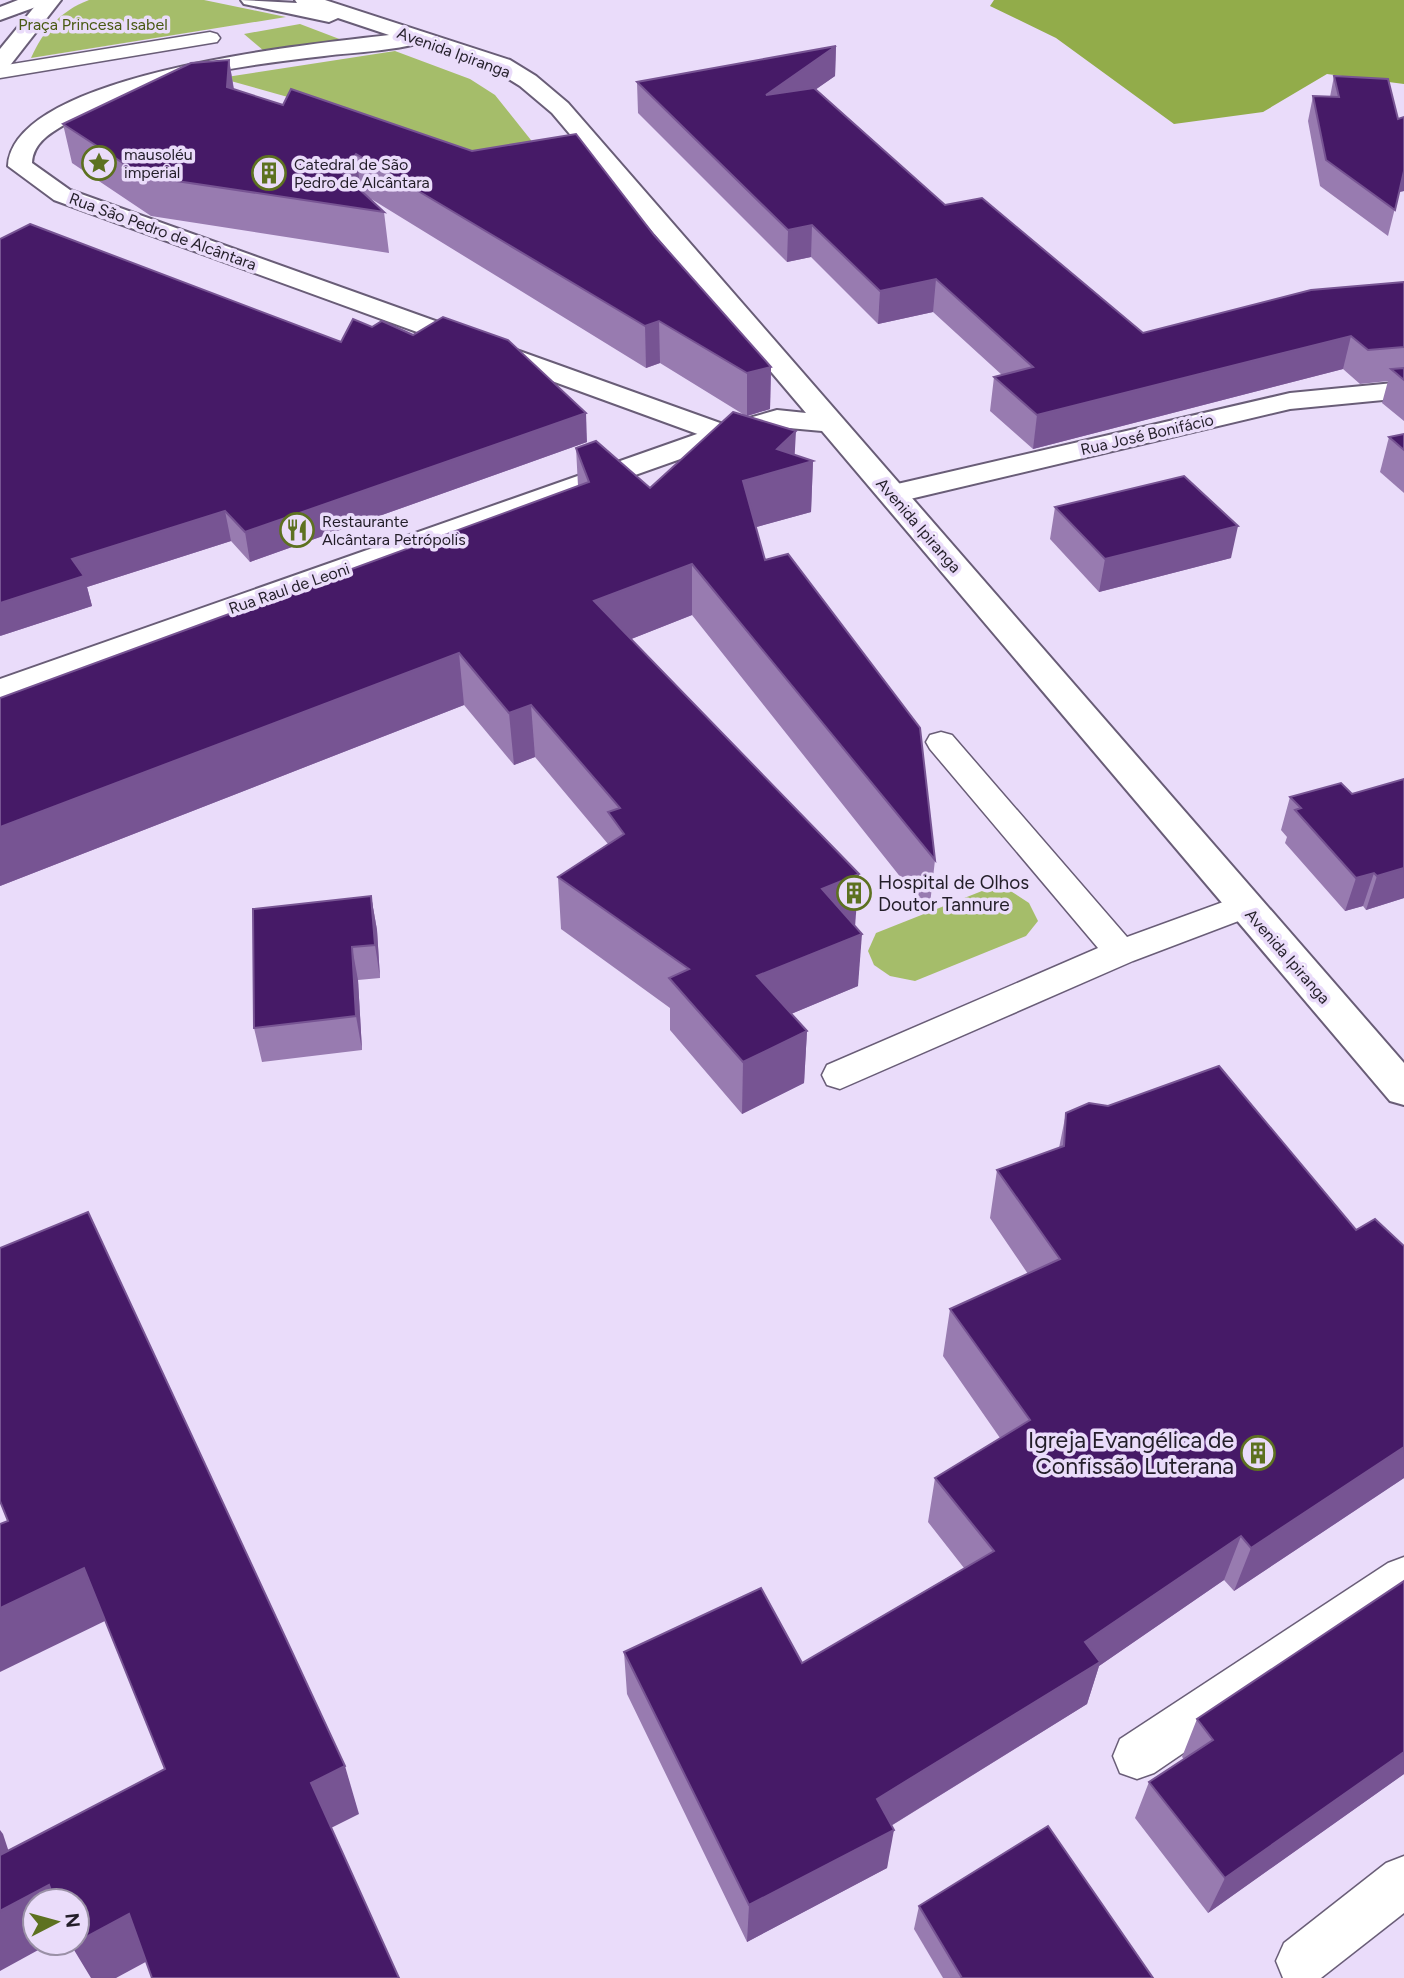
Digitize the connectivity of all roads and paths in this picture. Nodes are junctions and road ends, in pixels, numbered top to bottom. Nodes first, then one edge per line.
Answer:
1 (37, 0) edge
2 (51, 0) edge
3 (251, 0) edge
4 (305, 0) edge
5 (0, 14) edge
6 (386, 27) junction
7 (210, 38) dead end
8 (417, 38) junction
9 (0, 63) edge
10 (0, 72) edge
11 (799, 386) junction
12 (1404, 390) edge
13 (777, 418) junction
14 (832, 424) junction
15 (724, 435) junction
16 (893, 494) junction
17 (0, 690) edge
18 (941, 742) dead end
19 (1245, 906) junction
20 (1121, 952) junction
21 (840, 1075) dead end
22 (1404, 1090) edge
23 (1404, 1578) edge
24 (1136, 1756) dead end
25 (1404, 1881) edge
26 (1302, 1961) dead end

1 - 5 main road
2 - 9 main road
3 - 6 main road, Avenida Ipiranga
4 - 6 main road, Avenida Ipiranga
6 - 8 main road, Avenida Ipiranga
7 - 10 lane
8 - 11 main road, Avenida Ipiranga
8 - 15 main road, Rua São Pedro de Alcântara
11 - 13 main road
11 - 14 main road, Avenida Ipiranga
12 - 16 main road, Rua José Bonifácio
13 - 14 main road, Rua Raul de Leoni
13 - 15 main road, Rua Raul de Leoni
14 - 16 main road, Avenida Ipiranga
15 - 17 main road, Rua Raul de Leoni
16 - 19 main road, Avenida Ipiranga
18 - 20 lane
19 - 20 lane
19 - 22 main road, Avenida Ipiranga
20 - 21 lane
23 - 24 lane
25 - 26 lane

